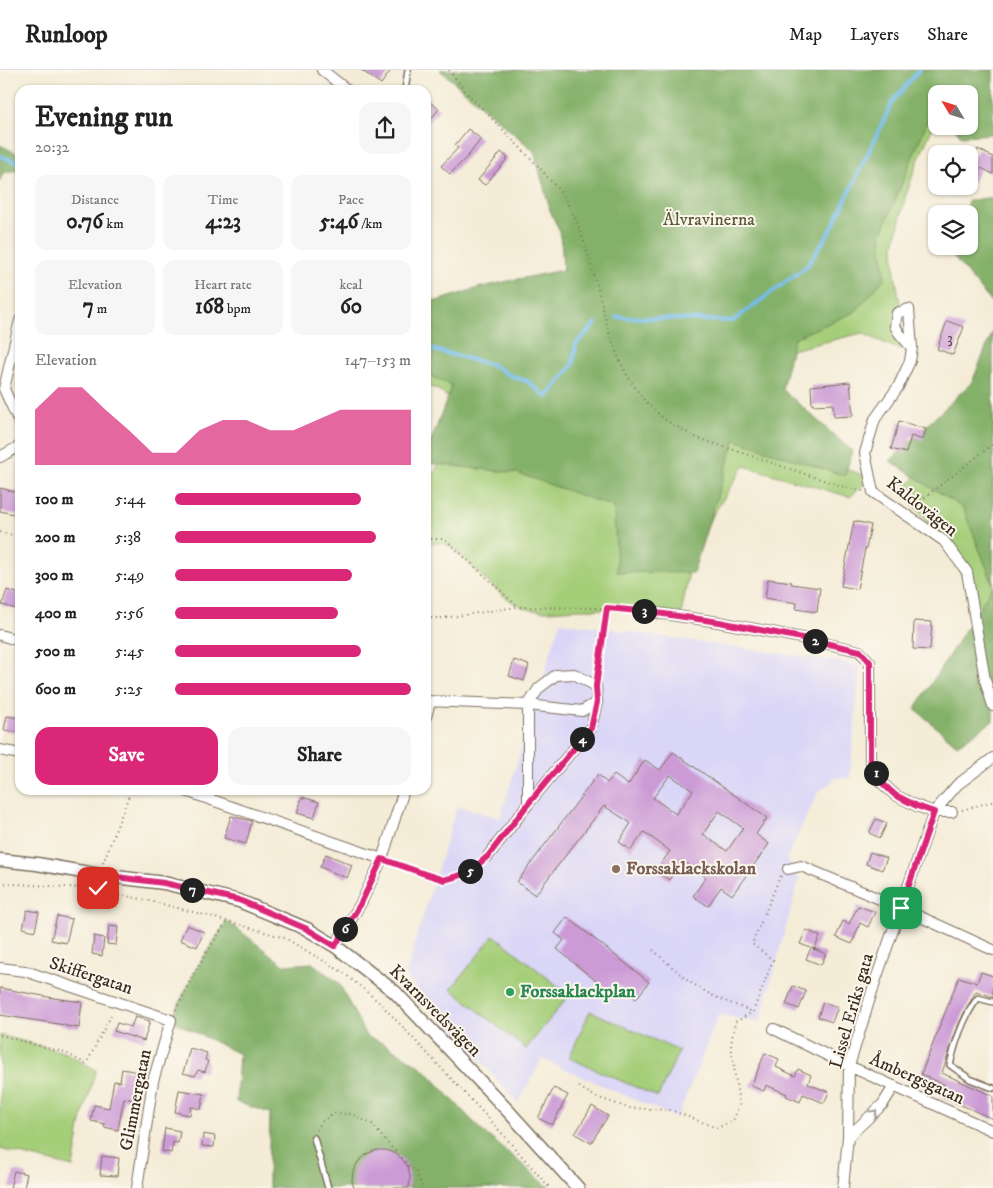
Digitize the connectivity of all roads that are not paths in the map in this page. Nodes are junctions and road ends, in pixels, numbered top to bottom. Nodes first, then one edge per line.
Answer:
1 (322, 70) edge
2 (408, 70) edge
3 (341, 85) edge
4 (406, 85) edge
5 (15, 342) edge
6 (912, 348) junction
7 (15, 413) edge
8 (15, 449) edge
9 (0, 457) edge
10 (650, 612) road end
11 (0, 635) edge
12 (15, 640) edge
13 (431, 702) edge
14 (597, 702) junction
15 (528, 705) junction
16 (993, 706) edge
17 (0, 750) edge
18 (15, 753) edge
19 (993, 758) edge
20 (197, 795) edge
21 (402, 795) edge
22 (528, 804) junction
23 (934, 812) junction
24 (952, 812) road end
25 (488, 856) road end
26 (382, 859) junction
27 (0, 860) edge
28 (788, 869) road end
29 (901, 908) junction
30 (335, 946) junction
31 (993, 950) edge
32 (0, 968) edge
33 (993, 1002) edge
34 (171, 1020) joint
35 (774, 1029) dead end
36 (849, 1066) junction
37 (894, 1086) junction
38 (993, 1088) edge
39 (993, 1130) edge
40 (848, 1137) junction
41 (314, 1138) road end
42 (137, 1188) edge
43 (328, 1188) edge
44 (578, 1188) edge
45 (843, 1188) edge

1 - 3 street
2 - 4 lane
5 - 7 street
6 - 6 street, Kaldovägen
6 - 16 street, Kaldovägen
8 - 9 street
10 - 23 street
11 - 12 street
13 - 15 street
14 - 15 street
14 - 15 street
14 - 22 street
15 - 22 street
17 - 18 street
19 - 23 street
20 - 26 street
21 - 26 street
22 - 25 street
23 - 24 street
23 - 29 street, Lissel Eriks gata
26 - 30 street
27 - 30 street, Kvarnsvedsvägen
28 - 29 street
29 - 31 street
29 - 36 street, Lissel Eriks gata
30 - 44 street, Kvarnsvedsvägen
32 - 34 street, Skiffergatan
33 - 38 lane
34 - 42 street, Glimmergatan
35 - 36 street, Åmbergsgatan
36 - 37 street, Åmbergsgatan
36 - 40 street, Lissel Eriks gata
37 - 39 street, Åmbergsgatan
40 -> 37 street
40 - 45 street, Lissel Eriks gata
41 - 43 lane

